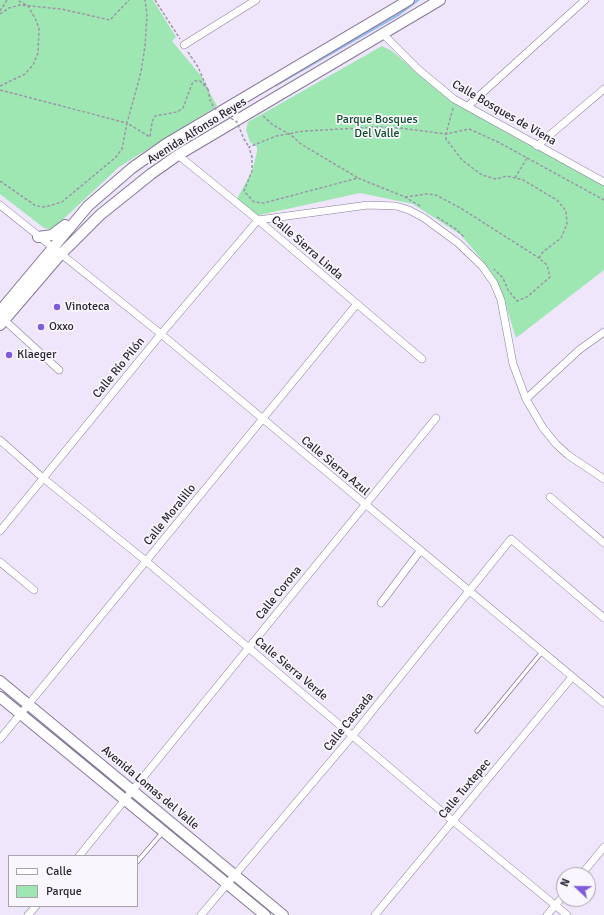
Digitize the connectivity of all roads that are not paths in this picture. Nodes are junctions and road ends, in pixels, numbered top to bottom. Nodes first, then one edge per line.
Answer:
1 (256, 0) edge
2 (409, 0) edge
3 (440, 0) edge
4 (585, 0) edge
5 (384, 35) junction
6 (184, 45) dead end
7 (604, 88) edge
8 (468, 106) junction
9 (537, 146) junction
10 (178, 155) junction
11 (604, 182) edge
12 (0, 205) edge
13 (88, 206) junction
14 (258, 220) junction
15 (38, 237) junction
16 (51, 247) junction
17 (60, 255) junction
18 (356, 305) junction
19 (1, 318) edge
20 (604, 332) edge
21 (161, 334) junction
22 (422, 359) dead end
23 (59, 370) dead end
24 (526, 399) junction
25 (436, 418) dead end
26 (262, 419) junction
27 (0, 440) edge
28 (43, 478) junction
29 (604, 479) edge
30 (550, 497) dead end
31 (364, 505) junction
32 (0, 531) edge
33 (604, 543) edge
34 (420, 551) junction
35 (146, 561) junction
36 (0, 562) edge
37 (34, 590) dead end
38 (470, 592) junction
39 (381, 603) dead end
40 (604, 618) edge
41 (249, 648) junction
42 (542, 651) junction
43 (572, 676) junction
44 (0, 681) edge
45 (0, 697) edge
46 (604, 703) edge
47 (28, 705) junction
48 (20, 714) junction
49 (477, 731) dead end
50 (353, 736) junction
51 (0, 739) edge
52 (129, 796) junction
53 (453, 821) junction
54 (163, 831) junction
55 (604, 848) edge
56 (79, 855) edge
57 (138, 861) edge
58 (588, 867) edge
59 (234, 875) junction
60 (227, 884) junction
61 (556, 905) joint
62 (35, 907) edge
63 (558, 907) edge
64 (28, 915) edge
65 (201, 915) edge
66 (265, 915) edge
67 (283, 915) edge
68 (375, 915) edge
69 (547, 915) edge
70 (567, 915) edge

1 - 6 street
2 - 13 main road, Avenida Alfonso Reyes
3 - 5 main road, Avenida Alfonso Reyes
4 - 8 street
5 - 8 street, Calle Bosques de Viena
5 - 10 main road, Avenida Alfonso Reyes
7 - 9 street
8 - 9 street, Calle Bosques de Viena
9 - 11 street, Calle Bosques de Viena
10 - 14 street, Calle Sierra Linda
10 - 17 main road, Avenida Alfonso Reyes
12 - 15 street, Calle Sierra Azul
13 - 15 main road
13 - 16 main road, Avenida Alfonso Reyes
14 - 18 street, Calle Sierra Linda
14 - 21 street, Calle Río Pilón
14 - 24 street
15 - 16 street, Calle Sierra Azul
16 - 17 street, Calle Sierra Azul
16 - 19 main road, Avenida Alfonso Reyes
17 - 19 main road, Avenida Alfonso Reyes
17 - 21 street, Calle Sierra Azul
18 - 22 street, Calle Sierra Linda
18 - 26 street, Calle Moralillo
19 - 23 street
20 - 24 street
21 - 26 street, Calle Sierra Azul
21 - 28 street, Calle Río Pilón
24 - 29 street
25 - 31 street, Calle Corona
26 - 31 street, Calle Sierra Azul
26 - 35 street, Calle Moralillo
27 - 28 street, Calle Sierra Verde
28 - 32 street, Calle Río Pilón
28 - 35 street, Calle Sierra Verde
30 - 33 street
31 - 34 street, Calle Sierra Azul
31 - 41 street, Calle Corona
34 - 38 street, Calle Sierra Azul
34 - 39 street
35 - 41 street, Calle Sierra Verde
35 - 47 street, Calle Moralillo
36 - 37 street
38 - 40 street, Calle Cascada
38 - 42 street, Calle Sierra Azul
38 - 50 street, Calle Cascada
41 - 50 street, Calle Sierra Verde
41 - 52 street, Calle Corona
42 - 43 street, Calle Sierra Azul
42 - 49 lane
43 - 46 street, Calle Sierra Azul
43 - 53 street, Calle Tuxtepec
44 - 47 main road, Avenida Lomas del Valle
45 - 48 main road, Avenida Lomas del Valle
47 - 48 street, Calle Moralillo
47 - 52 main road, Avenida Lomas del Valle
48 - 51 street, Calle Moralillo
48 - 52 main road, Avenida Lomas del Valle
50 - 53 street, Calle Sierra Verde
50 - 59 street, Calle Cascada
52 - 54 main road, Avenida Lomas del Valle
52 - 56 street, Calle Corona
52 - 59 main road, Avenida Lomas del Valle
53 - 61 street, Calle Sierra Verde
53 - 68 street, Calle Tuxtepec
54 - 57 lane
54 - 60 main road, Avenida Lomas del Valle
55 - 58 street
59 - 60 street, Calle Cascada
59 - 67 main road, Avenida Lomas del Valle
60 - 65 street, Calle Cascada
60 - 66 main road, Avenida Lomas del Valle
61 - 69 street
62 - 64 street
63 - 70 street, Calle Sierra Verde

